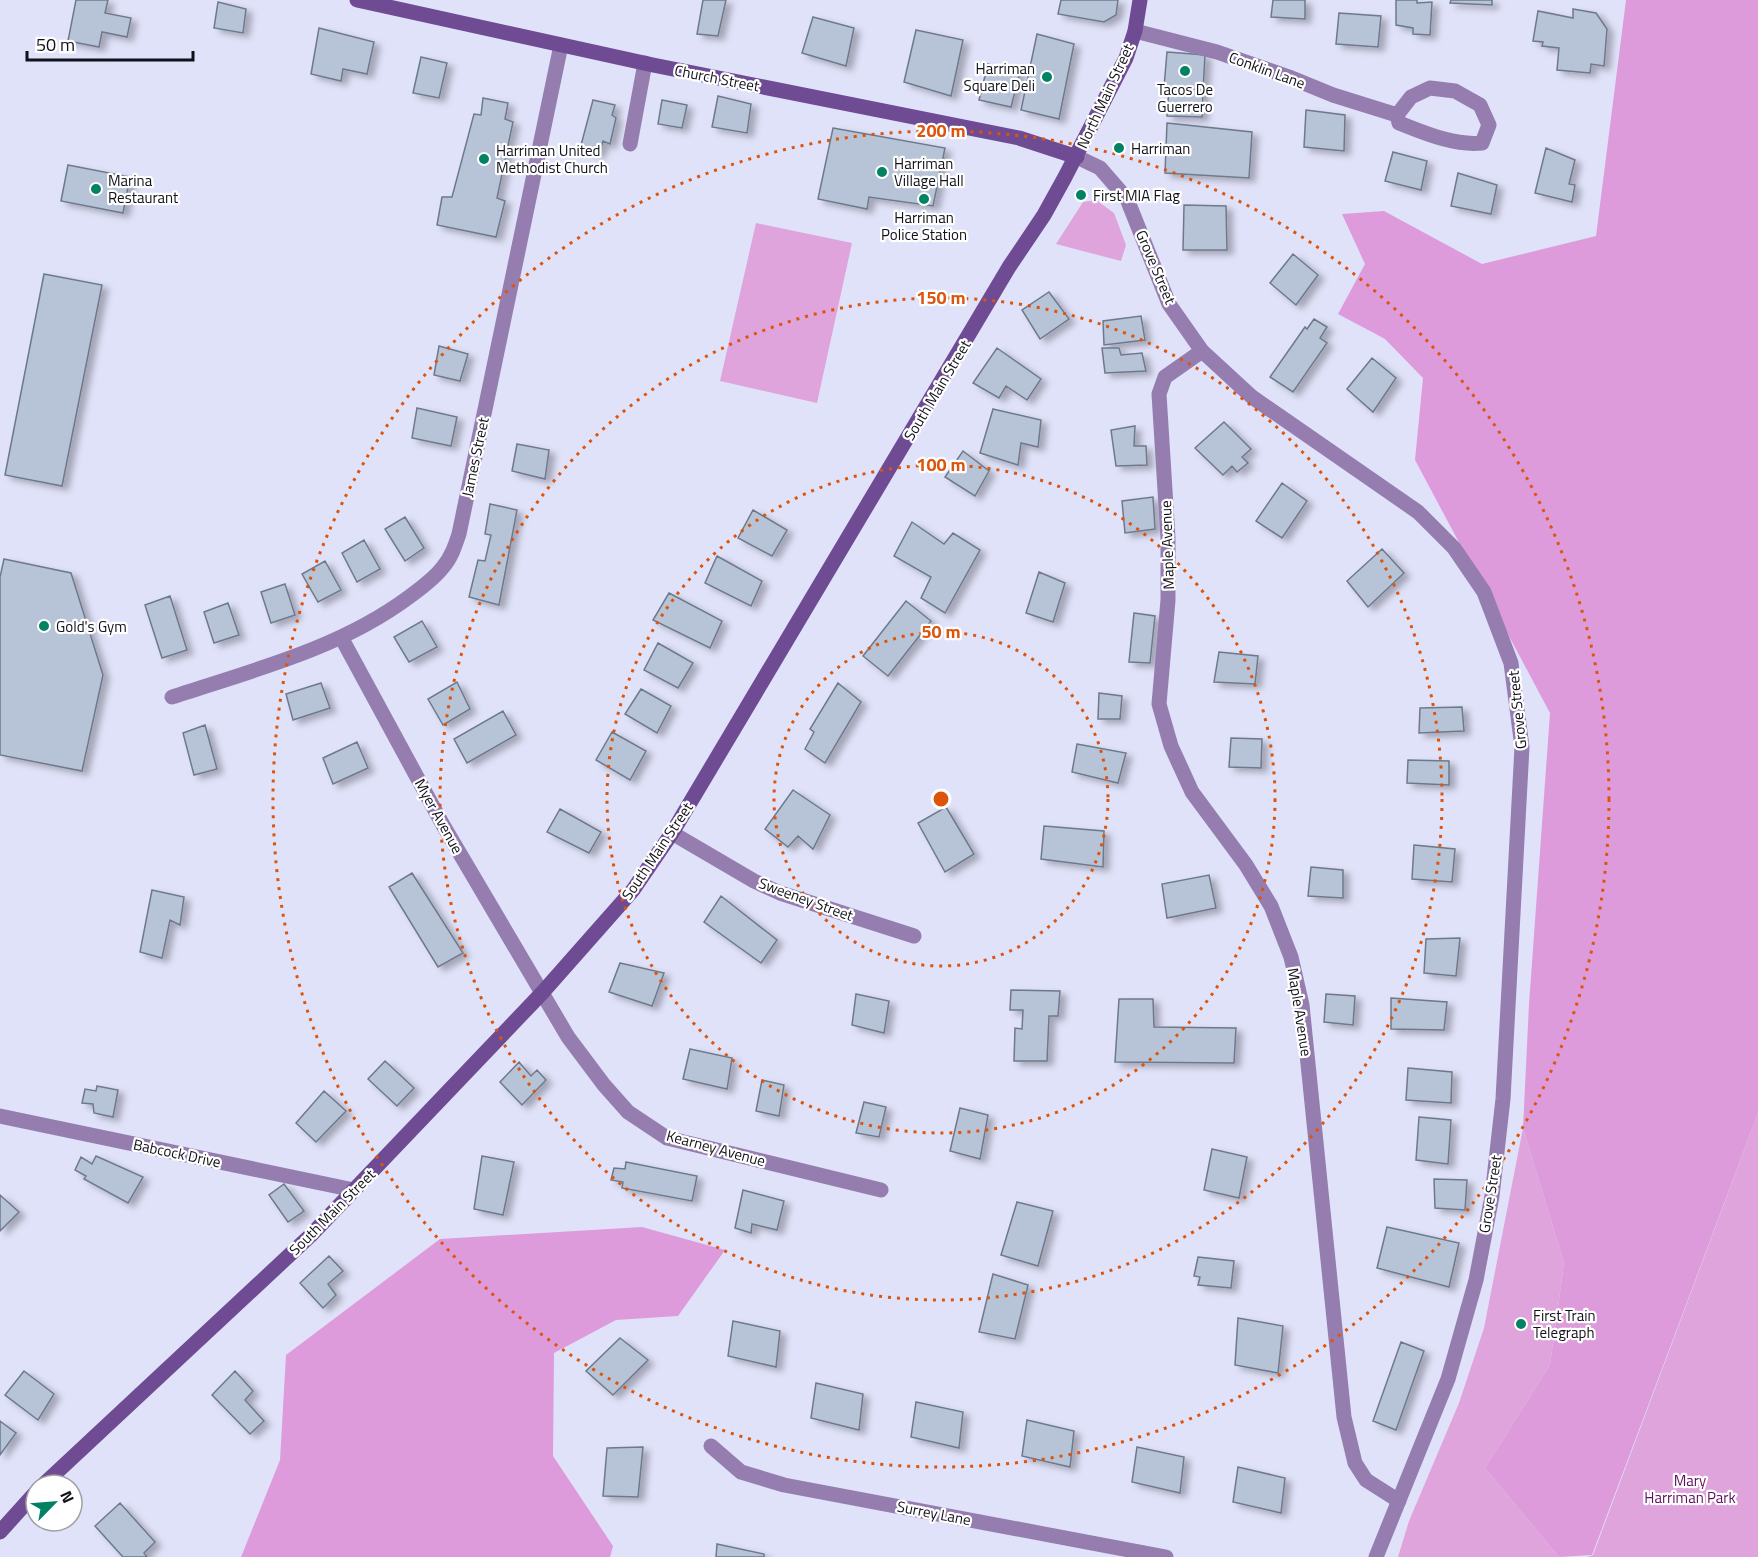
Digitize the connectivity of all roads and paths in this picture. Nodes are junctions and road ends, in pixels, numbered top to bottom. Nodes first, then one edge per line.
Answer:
1 (357, 0) edge
2 (1140, 0) edge
3 (1135, 31) junction
4 (561, 45) junction
5 (645, 63) junction
6 (1397, 115) junction
7 (630, 144) dead end
8 (1077, 157) junction
9 (1202, 351) junction
10 (341, 637) junction
11 (172, 697) dead end
12 (672, 833) junction
13 (914, 936) dead end
14 (542, 993) junction
15 (0, 1116) edge
16 (354, 1190) junction
17 (881, 1190) dead end
18 (711, 1446) dead end
19 (56, 1473) edge
20 (1399, 1501) junction
21 (24, 1505) edge
22 (0, 1532) edge
23 (1166, 1557) edge
24 (1376, 1557) edge

1 - 4 street, Church Street
2 - 3 street, North Main Street
3 - 6 street, Conklin Lane
3 - 8 street, North Main Street
4 - 5 street, Church Street
4 - 10 street, James Street
5 - 7 street
5 - 8 street, Church Street
6 - 6 street, Conklin Lane
8 - 9 street, Grove Street
8 - 12 street, South Main Street
9 - 20 street, Maple Avenue
9 - 20 street, Grove Street
10 - 11 street, James Street
10 - 14 street, Myer Avenue
12 - 13 street, Sweeney Street
12 - 14 street, South Main Street
14 - 16 street, South Main Street
14 - 17 street, Kearney Avenue
15 - 16 street, Babcock Drive
16 - 19 street, South Main Street
18 - 23 street, Surrey Lane
20 - 24 street
21 - 22 street

